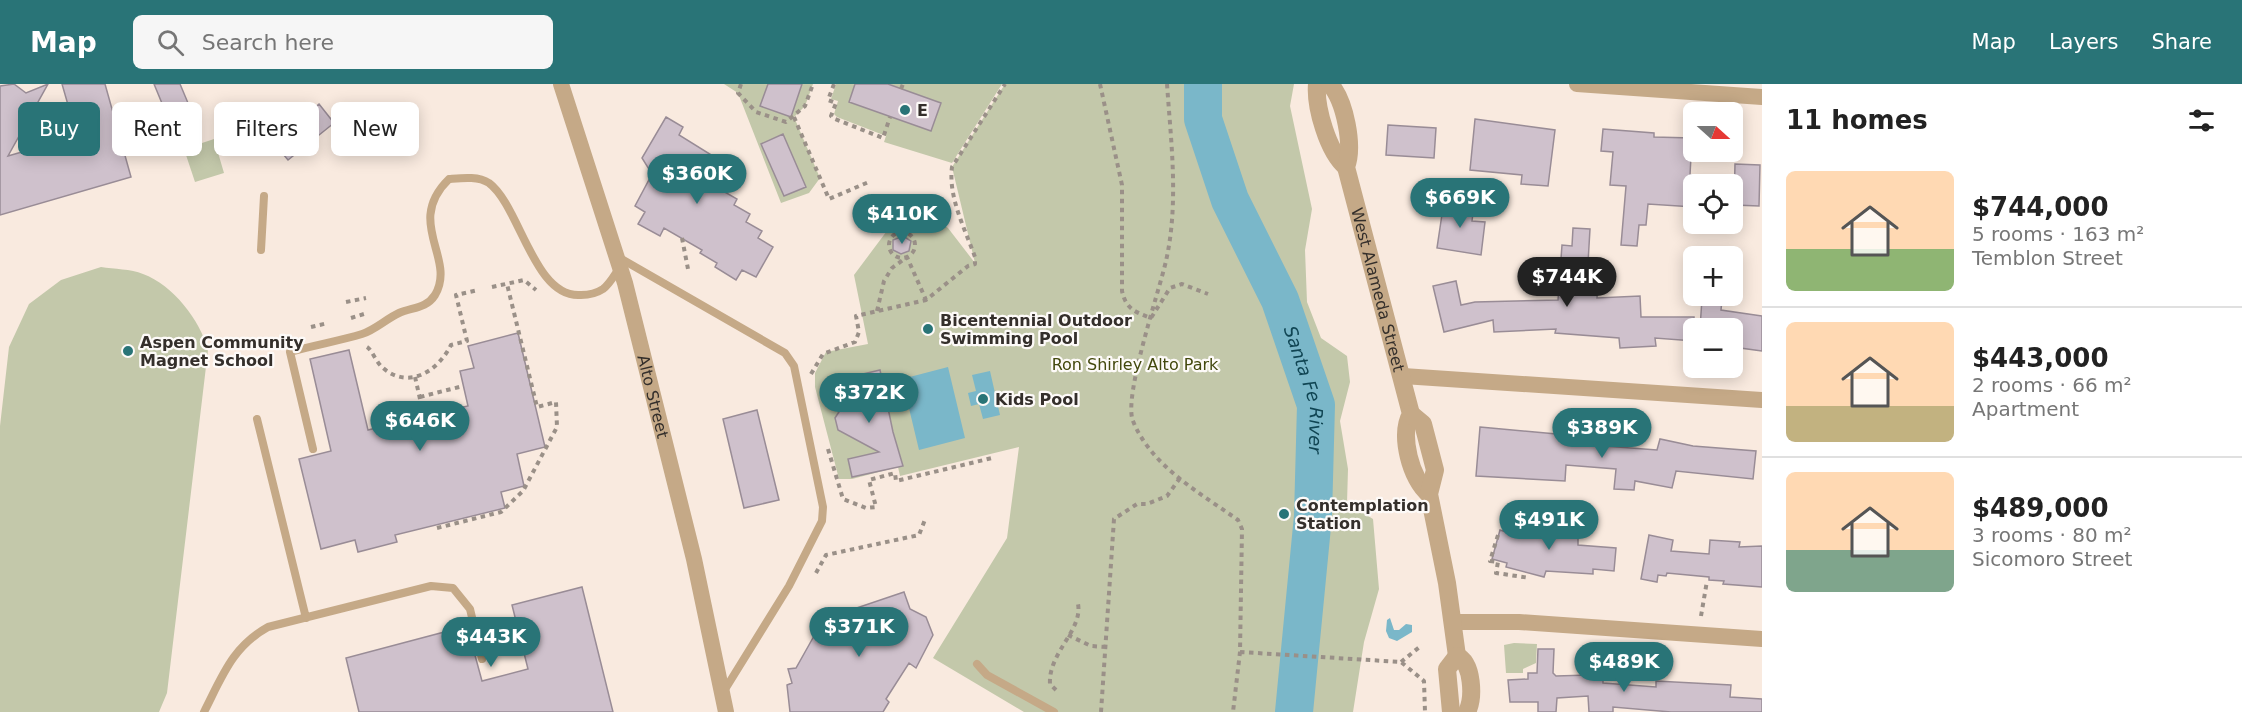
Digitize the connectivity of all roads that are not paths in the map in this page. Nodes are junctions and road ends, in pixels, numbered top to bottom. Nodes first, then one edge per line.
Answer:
1 (561, 84) edge
2 (1317, 84) edge
3 (1330, 84) edge
4 (1577, 84) edge
5 (1762, 97) edge
6 (1346, 167) junction
7 (264, 196) dead end
8 (261, 250) dead end
9 (618, 261) junction
10 (1403, 376) junction
11 (1762, 400) edge
12 (257, 419) dead end
13 (313, 449) dead end
14 (306, 618) junction
15 (1453, 622) junction
16 (1762, 639) edge
17 (1457, 656) junction
18 (482, 659) dead end
19 (977, 664) dead end
20 (723, 694) junction
21 (204, 712) edge
22 (726, 712) edge
23 (1054, 712) edge
24 (1451, 712) edge
25 (1467, 712) edge

1 - 9 street, Alto Street
2 - 6 street, West Alameda Street
3 - 6 street, West Alameda Street
4 - 5 street
6 - 10 street, West Alameda Street
7 - 8 lane
9 - 13 lane
9 - 20 street, Alto Street
9 - 20 lane
10 - 11 street
10 - 15 street, West Alameda Street
12 - 14 lane
14 - 18 lane
14 - 21 lane
15 - 16 street
15 - 17 street, West Alameda Street
17 - 24 street, West Alameda Street
17 - 25 street, West Alameda Street
19 - 23 lane
20 - 22 street, Alto Street

